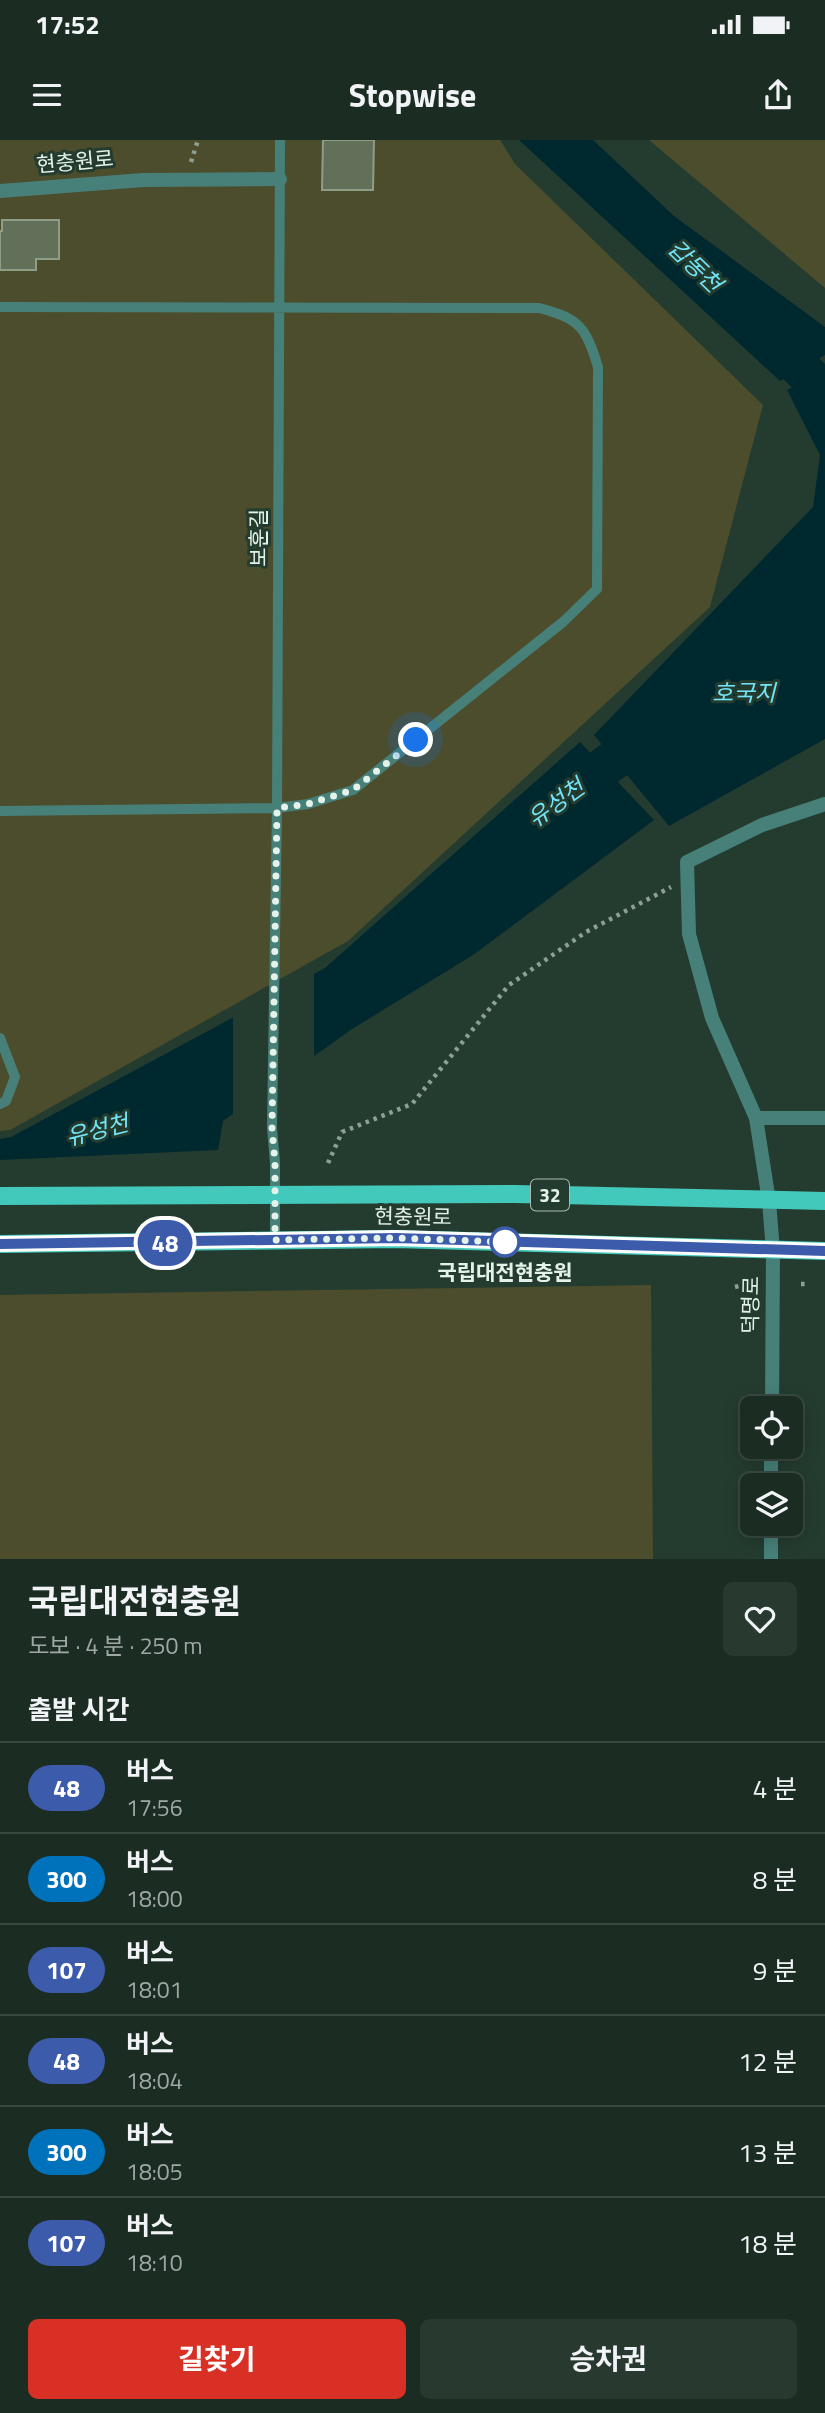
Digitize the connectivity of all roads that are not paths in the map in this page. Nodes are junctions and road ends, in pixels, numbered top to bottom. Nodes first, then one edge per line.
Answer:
1 (280, 140) edge
2 (280, 179) junction
3 (0, 191) edge
4 (0, 307) edge
5 (279, 307) junction
6 (825, 804) edge
7 (277, 808) junction
8 (0, 811) edge
9 (0, 1038) edge
10 (0, 1104) edge
11 (757, 1118) junction
12 (825, 1118) edge
13 (276, 1193) junction
14 (0, 1196) edge
15 (769, 1201) junction
16 (825, 1202) edge
17 (275, 1240) junction
18 (0, 1244) edge
19 (773, 1251) junction
20 (825, 1251) edge
21 (772, 1396) edge
22 (771, 1536) edge
23 (771, 1559) edge

1 - 2 lane, 보훈길
2 - 3 street, 현충원로
2 - 5 lane, 보훈길
4 - 5 lane
5 - 7 lane, 보훈길
5 - 7 lane
6 - 11 street, 덕명로
7 - 8 lane
7 - 13 lane, 보훈길
9 - 10 lane
11 - 12 street
11 - 15 street, 덕명로
13 - 14 main road, 현충원로 / 32
13 - 15 main road, 현충원로 / 32
13 - 17 lane, 보훈길
15 - 16 main road, 현충원로 / 32
15 - 19 street, 덕명로
17 - 18 main road, 현충원로
17 - 19 main road, 현충원로
19 - 20 main road, 현충원로
19 - 21 street, 덕명로
22 - 23 street

